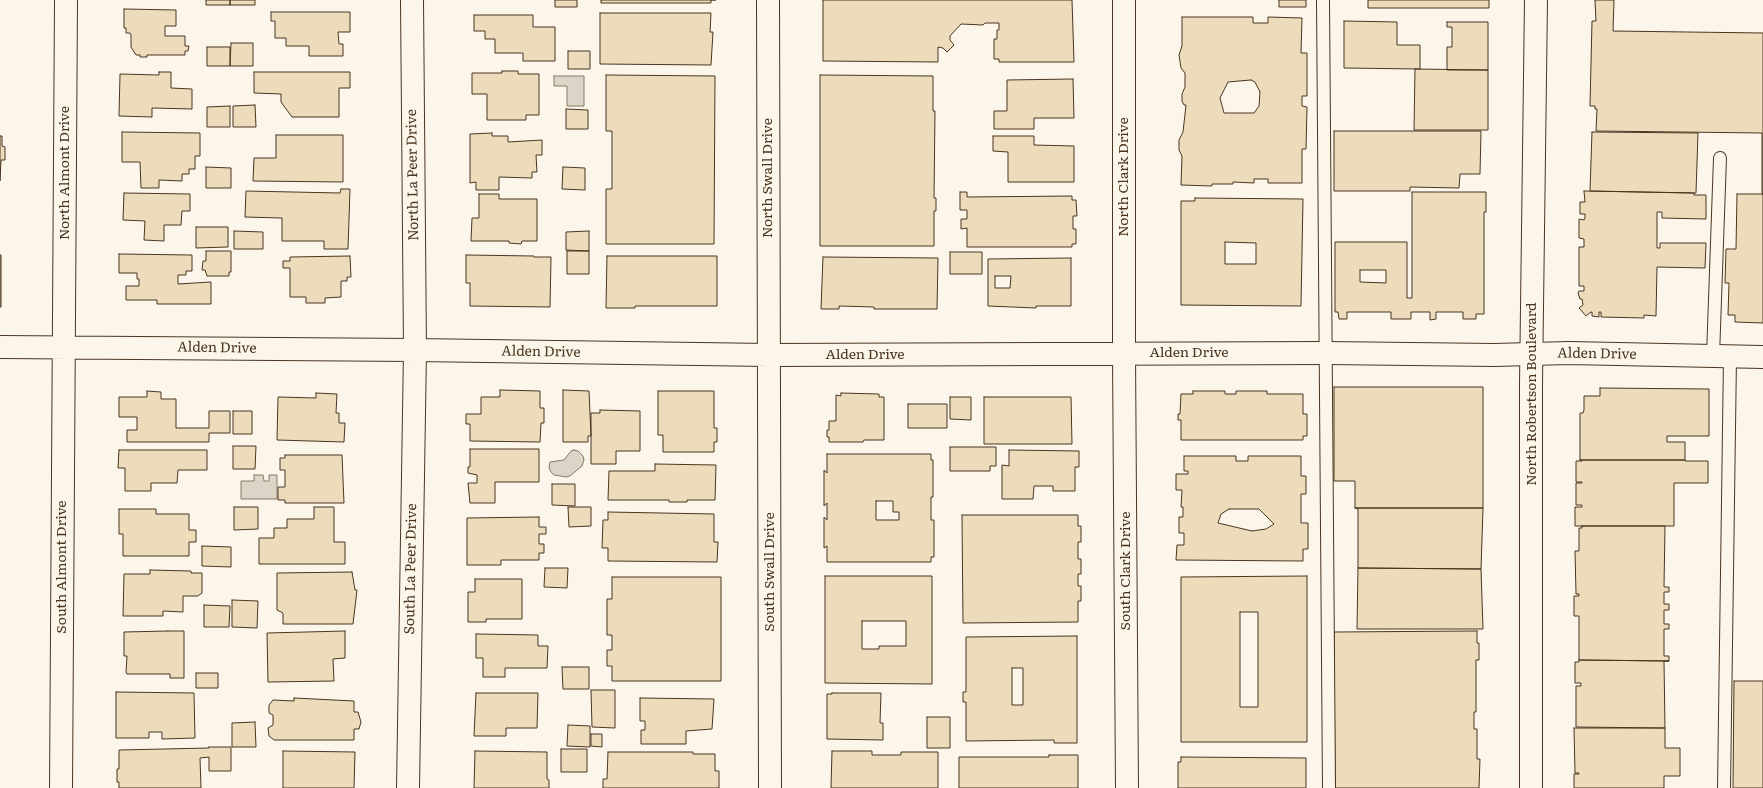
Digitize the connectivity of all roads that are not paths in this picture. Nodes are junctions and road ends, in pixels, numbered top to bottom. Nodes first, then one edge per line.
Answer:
1 (66, 0) edge
2 (412, 0) edge
3 (768, 0) edge
4 (1124, 0) edge
5 (1323, 0) edge
6 (1536, 0) edge
7 (1720, 158) dead end
8 (0, 347) edge
9 (64, 347) junction
10 (415, 350) junction
11 (1327, 353) junction
12 (1763, 353) edge
13 (1124, 354) junction
14 (1532, 354) junction
15 (769, 355) junction
16 (1721, 356) junction
17 (1763, 357) edge
18 (61, 788) edge
19 (408, 788) edge
20 (770, 788) edge
21 (1128, 788) edge
22 (1329, 788) edge
23 (1531, 788) edge
24 (1724, 788) edge

1 - 9 street, North Almont Drive
2 - 10 street, North La Peer Drive
3 - 15 street, North Swall Drive
4 - 13 street, North Clark Drive
5 - 11 lane
6 - 14 street, North Robertson Boulevard
7 - 16 lane
8 - 9 street, Alden Drive
9 - 10 street, Alden Drive
9 - 18 street, South Almont Drive
10 - 15 street, Alden Drive
10 - 19 street, South La Peer Drive
11 - 13 street, Alden Drive
11 - 14 street, Alden Drive
11 - 22 lane
12 - 16 street, Alden Drive
13 - 15 street, Alden Drive
13 - 21 street, South Clark Drive
14 - 16 street, Alden Drive
14 - 23 street, North Robertson Boulevard
15 - 20 street, South Swall Drive
16 - 17 street, Alden Drive
16 - 24 lane

